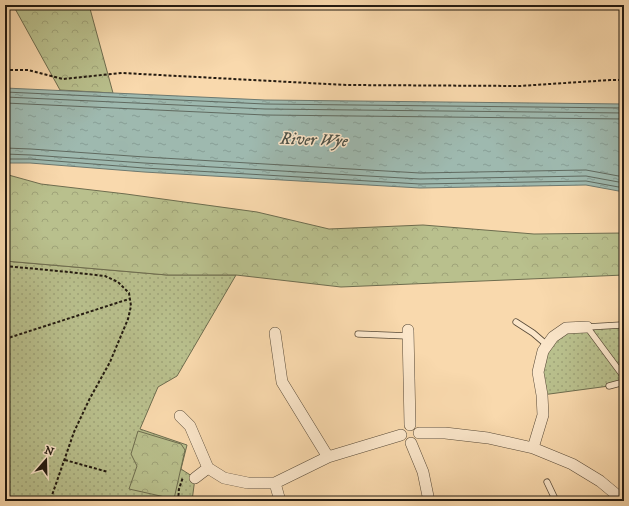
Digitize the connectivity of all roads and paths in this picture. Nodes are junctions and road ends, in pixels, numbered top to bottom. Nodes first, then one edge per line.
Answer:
1 (5, 70) edge
2 (624, 80) edge
3 (5, 266) edge
4 (129, 299) junction
5 (516, 322) dead end
6 (621, 325) dead end
7 (587, 326) junction
8 (275, 333) dead end
9 (408, 333) joint
10 (358, 334) dead end
11 (5, 339) edge
12 (547, 345) junction
13 (624, 377) edge
14 (624, 382) edge
15 (609, 386) dead end
16 (180, 416) dead end
17 (410, 425) junction
18 (420, 433) junction
19 (401, 435) junction
20 (411, 443) junction
21 (533, 448) junction
22 (328, 457) junction
23 (65, 460) junction
24 (208, 468) junction
25 (108, 472) dead end
26 (195, 478) dead end
27 (547, 482) dead end
28 (275, 483) junction
29 (620, 500) edge
30 (50, 501) edge
31 (280, 501) edge
32 (429, 501) edge
33 (556, 501) edge

1 - 2 path
3 - 4 path
4 - 11 path
4 - 23 path
5 - 12 lane
6 - 7 lane
7 - 12 street
7 - 13 lane
8 - 22 street
9 - 10 lane
9 - 17 street
12 - 21 street
14 - 15 lane
16 - 24 street
17 - 18 street
17 - 19 street
18 - 20 street
18 - 21 street
19 - 20 street
19 - 22 street
20 - 32 street
21 - 29 street
22 - 28 street
23 - 25 path
23 - 30 path
24 - 26 street
24 - 28 street
27 - 33 lane
28 - 31 street

